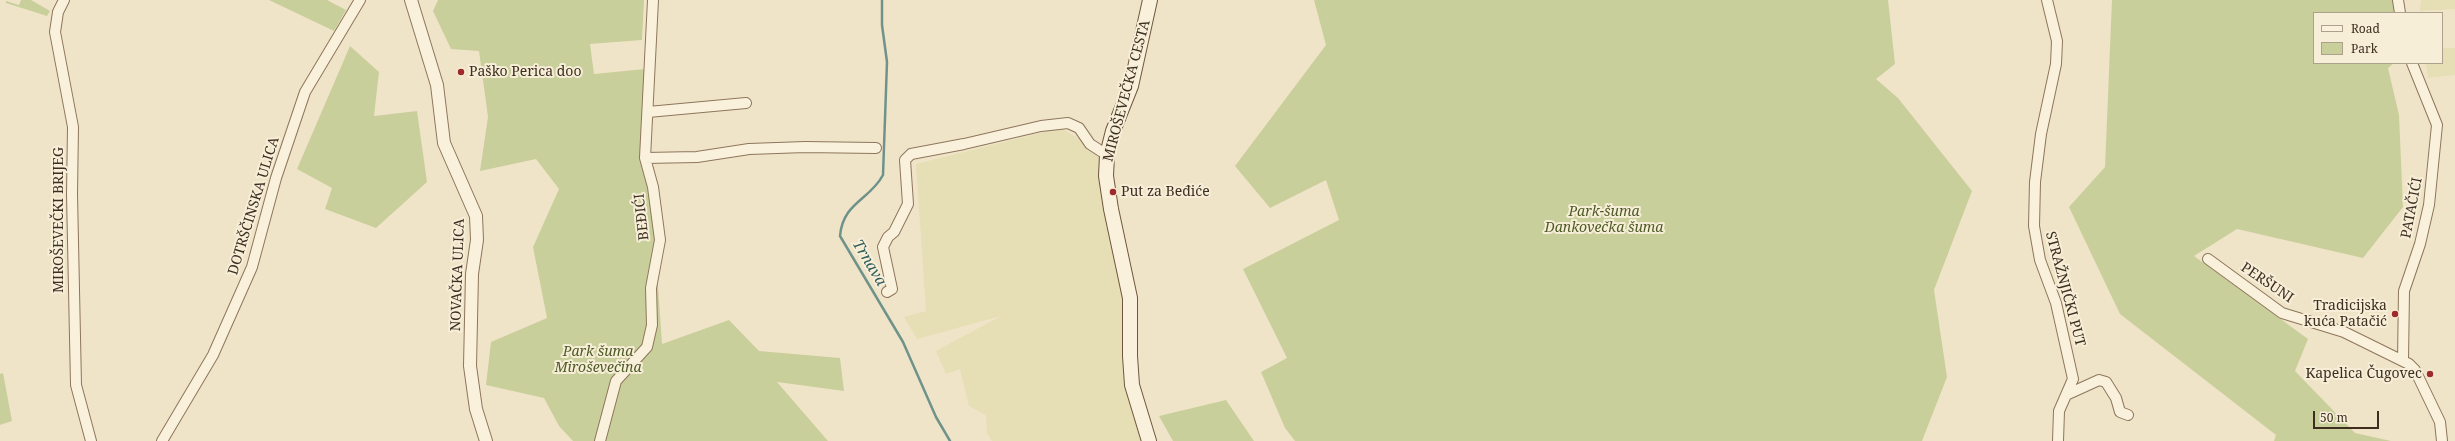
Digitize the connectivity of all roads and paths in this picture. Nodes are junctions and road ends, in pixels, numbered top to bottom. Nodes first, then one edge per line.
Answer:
1 (64, 0) edge
2 (360, 0) edge
3 (411, 0) edge
4 (652, 0) edge
5 (1150, 0) edge
6 (2047, 0) edge
7 (2398, 0) edge
8 (2400, 12) edge
9 (2412, 64) edge
10 (746, 104) dead end
11 (648, 112) junction
12 (876, 148) dead end
13 (1107, 155) junction
14 (645, 158) junction
15 (2208, 259) dead end
16 (887, 292) dead end
17 (2403, 360) junction
18 (2066, 395) junction
19 (2128, 415) dead end
20 (91, 441) edge
21 (162, 441) edge
22 (486, 441) edge
23 (600, 441) edge
24 (1148, 441) edge
25 (2058, 441) edge
26 (2442, 441) edge

1 - 20 street, MIROŠEVEČKI BRIJEG
2 - 21 street, DOTRŠČINSKA ULICA
3 - 22 street, NOVAČKA ULICA
4 - 11 street, BEĐIĆI
5 - 13 main road, MIROŠEVEČKA CESTA
6 - 18 street, STRAŽNJIČKI PUT
7 - 8 street
9 - 17 street, PATAČIĆI
10 - 11 street
11 - 14 street, BEĐIĆI
12 - 14 street
13 - 16 street
13 - 24 main road, MIROŠEVEČKA CESTA
14 - 23 street, BEĐIĆI
15 - 17 street, PERŠUNI
17 - 26 street, PERŠUNI
18 - 19 street
18 - 25 street, STRAŽNJIČKI PUT

